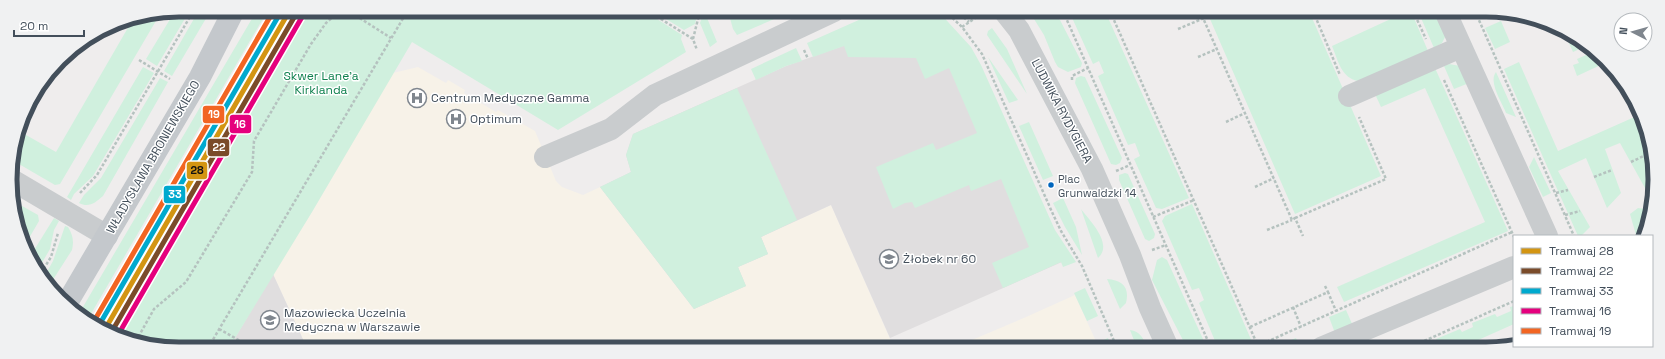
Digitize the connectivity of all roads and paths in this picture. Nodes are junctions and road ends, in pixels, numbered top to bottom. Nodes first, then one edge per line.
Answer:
1 (190, 17) edge
2 (230, 17) edge
3 (333, 17) edge
4 (358, 17) edge
5 (404, 17) edge
6 (659, 17) edge
7 (698, 17) edge
8 (821, 17) edge
9 (951, 17) edge
10 (963, 17) edge
11 (977, 17) edge
12 (1009, 17) edge
13 (1065, 17) edge
14 (1113, 17) edge
15 (1208, 17) edge
16 (1316, 17) edge
17 (1416, 17) edge
18 (1448, 17) edge
19 (1478, 17) edge
20 (1204, 19) junction
21 (969, 22) junction
22 (962, 27) junction
23 (1178, 29) dead end
24 (391, 38) junction
25 (693, 39) junction
26 (1461, 47) junction
27 (1217, 49) junction
28 (699, 55) dead end
29 (1198, 57) dead end
30 (1434, 58) junction
31 (139, 60) dead end
32 (158, 72) junction
33 (170, 79) dead end
34 (1349, 96) junction
35 (1245, 113) junction
36 (1226, 122) dead end
37 (1646, 155) edge
38 (545, 156) dead end
39 (1631, 162) dead end
40 (1130, 164) junction
41 (1612, 170) dead end
42 (1112, 172) dead end
43 (1274, 178) junction
44 (1594, 178) dead end
45 (17, 183) edge
46 (1255, 187) dead end
47 (1568, 190) dead end
48 (1556, 193) junction
49 (79, 195) dead end
50 (1194, 200) junction
51 (1580, 211) dead end
52 (1565, 215) junction
53 (1153, 217) junction
54 (1293, 219) junction
55 (60, 228) dead end
56 (1267, 230) dead end
57 (1512, 232) junction
58 (1514, 235) edge
59 (1547, 235) edge
60 (1574, 235) edge
61 (106, 236) junction
62 (1303, 236) dead end
63 (1513, 268) edge
64 (43, 269) edge
65 (1325, 286) dead end
66 (1328, 292) junction
67 (69, 299) edge
68 (1513, 301) edge
69 (1293, 307) junction
70 (1336, 311) junction
71 (1250, 326) junction
72 (1301, 327) junction
73 (219, 329) junction
74 (139, 336) edge
75 (211, 342) edge
76 (242, 342) edge
77 (1114, 342) edge
78 (1165, 342) edge
79 (1208, 342) edge
80 (1256, 342) edge
81 (1267, 342) edge
82 (1335, 342) edge
83 (1420, 342) edge

1 - 32 path
2 - 61 main road, WŁADYSŁAWA BRONIEWSKIEGO
3 - 74 path
4 - 24 path
5 - 24 path
6 - 25 path
7 - 25 path
8 - 38 street
9 - 22 path
10 - 21 path
11 - 21 path
12 - 78 street, LUDWIKA RYDYGIERA
13 - 40 path
14 - 50 path
15 - 20 path
16 - 34 path
17 - 30 path
18 - 26 street
19 - 48 path
20 - 23 path
20 - 27 path
21 - 22 path
22 - 77 path
24 - 73 path
25 - 28 path
26 - 30 street
26 - 59 street
27 - 29 path
27 - 35 path
30 - 34 street
30 - 57 path
31 - 32 path
32 - 33 path
32 - 49 path
34 - 54 path
35 - 36 path
35 - 43 path
37 - 39 path
40 - 42 path
40 - 53 path
41 - 44 path
43 - 46 path
43 - 54 path
45 - 61 street
47 - 48 path
48 - 52 path
50 - 53 path
50 - 71 path
51 - 52 path
52 - 60 path
53 - 79 path
54 - 56 path
54 - 62 path
55 - 64 path
57 - 58 path
57 - 70 path
61 - 67 main road, WŁADYSŁAWA BRONIEWSKIEGO
63 - 82 street
65 - 66 path
66 - 69 path
66 - 70 path
68 - 83 path
69 - 71 path
69 - 72 path
70 - 72 path
71 - 80 path
72 - 81 path
73 - 75 path
73 - 76 path

